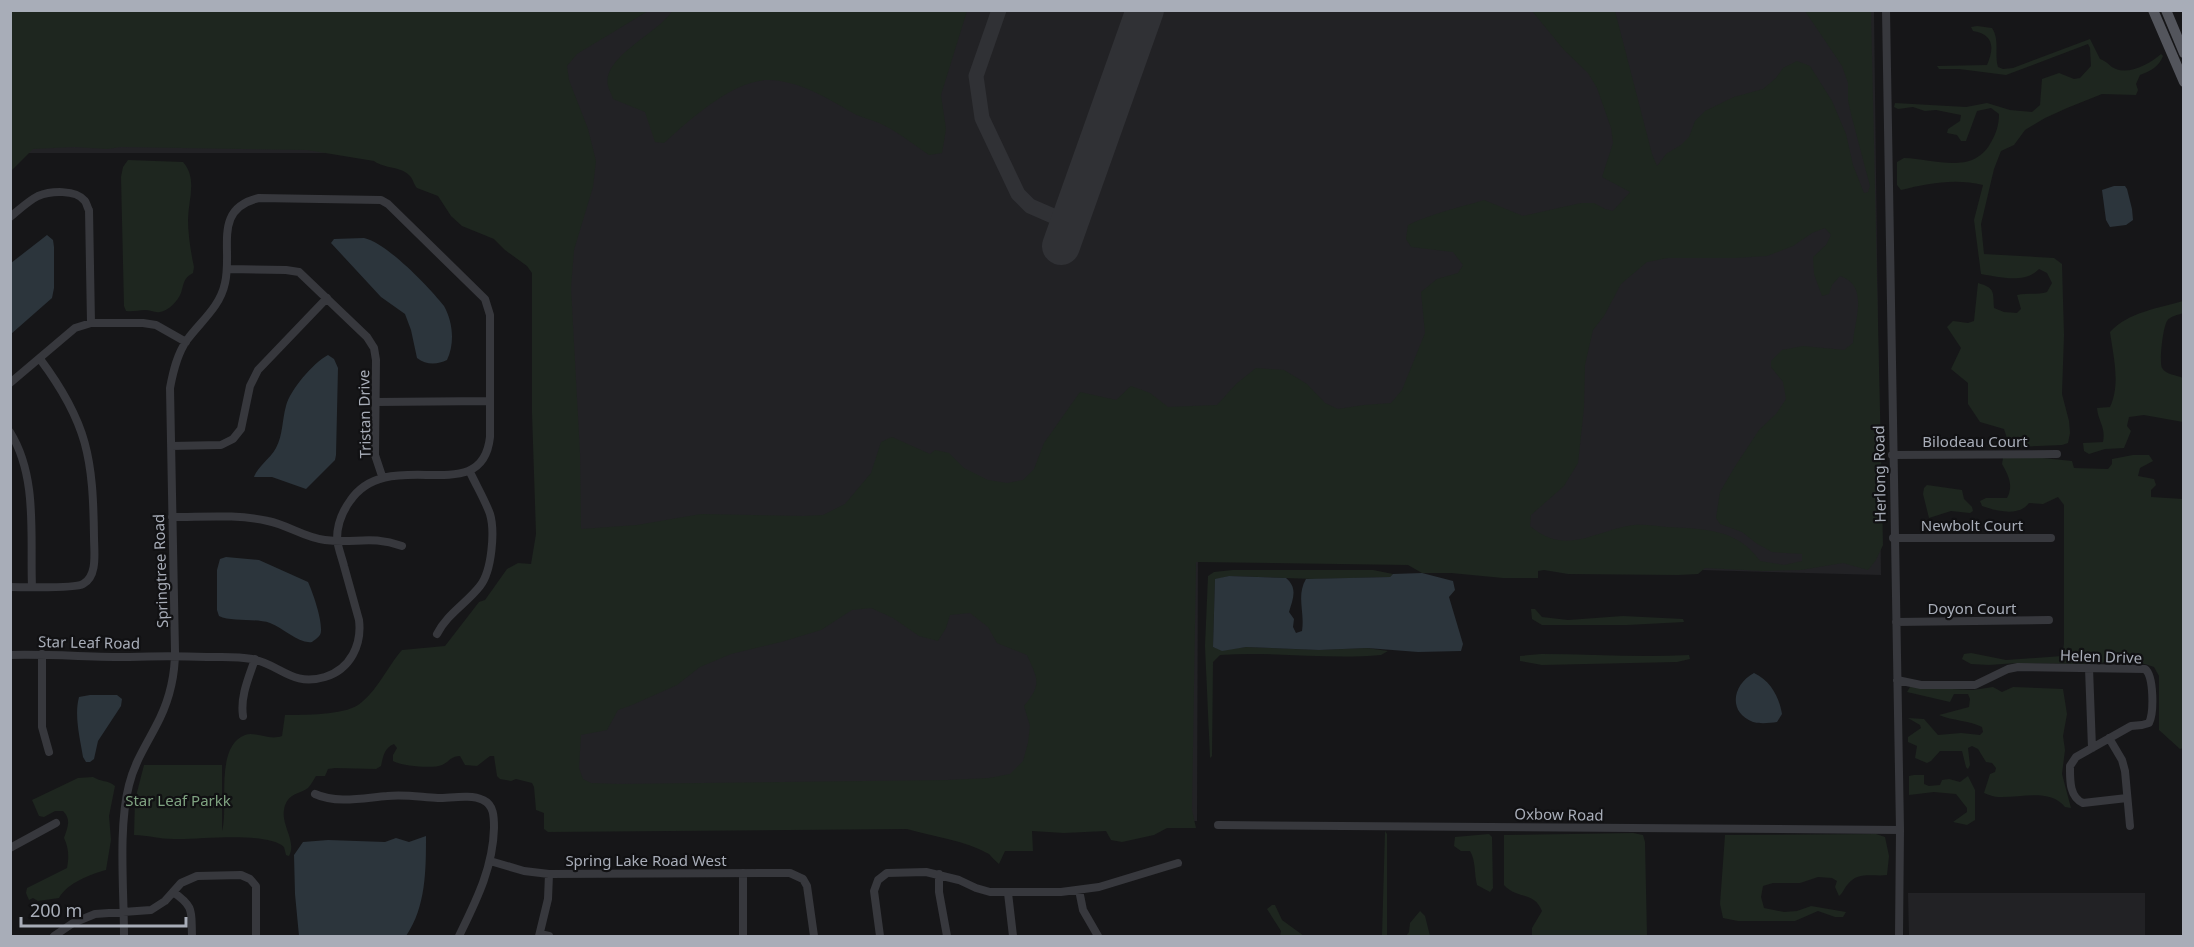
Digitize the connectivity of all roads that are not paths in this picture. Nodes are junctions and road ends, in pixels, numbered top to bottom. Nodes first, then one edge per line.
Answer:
1 (1886, 10) edge
2 (2153, 10) edge
3 (2166, 10) edge
4 (2184, 53) edge
5 (2184, 82) edge
6 (10, 217) edge
7 (228, 269) junction
8 (327, 298) junction
9 (91, 323) junction
10 (186, 342) junction
11 (40, 358) junction
12 (10, 383) edge
13 (490, 401) junction
14 (376, 402) junction
15 (10, 432) edge
16 (171, 446) junction
17 (2057, 454) dead end
18 (1892, 455) junction
19 (470, 472) junction
20 (382, 477) junction
21 (172, 517) junction
22 (1893, 538) junction
23 (2051, 538) dead end
24 (337, 541) junction
25 (402, 546) dead end
26 (32, 586) junction
27 (10, 587) edge
28 (2049, 621) dead end
29 (1896, 622) junction
30 (438, 634) dead end
31 (42, 654) junction
32 (10, 655) edge
33 (175, 656) junction
34 (255, 659) junction
35 (2089, 668) junction
36 (1897, 680) junction
37 (243, 716) dead end
38 (2109, 738) junction
39 (2092, 748) junction
40 (49, 752) dead end
41 (315, 794) dead end
42 (2127, 798) junction
43 (56, 823) dead end
44 (1218, 825) dead end
45 (2130, 826) dead end
46 (1900, 830) junction
47 (10, 848) edge
48 (490, 861) junction
49 (1178, 863) dead end
50 (743, 873) junction
51 (549, 874) junction
52 (939, 874) junction
53 (1079, 890) junction
54 (173, 892) junction
55 (1008, 893) junction
56 (124, 912) junction
57 (540, 935) edge
58 (54, 936) edge
59 (124, 936) edge
60 (192, 936) edge
61 (256, 936) edge
62 (459, 936) edge
63 (549, 936) edge
64 (743, 936) edge
65 (814, 936) edge
66 (879, 936) edge
67 (947, 936) edge
68 (1013, 936) edge
69 (1098, 936) edge
70 (1899, 936) edge

1 - 18 street, Herlong Road
2 - 5 main road
3 - 4 main road
6 - 9 street
7 - 8 street, Tristan Drive
7 - 10 street, Springtree Road
7 - 13 street, Springtree Road
8 - 14 street, Tristan Drive
8 - 16 street
9 - 10 street
9 - 11 street
10 - 16 street, Springtree Road
11 - 12 street
11 - 26 street
13 - 14 street
13 - 19 street
14 - 20 street, Tristan Drive
15 - 26 street
16 - 21 street, Springtree Road
17 - 18 street, Bilodeau Court
18 - 22 street, Herlong Road
19 - 20 street
19 - 30 street
20 - 24 street
21 - 24 street
21 - 33 street, Springtree Road
22 - 23 street, Newbolt Court
22 - 29 street, Herlong Road
24 - 25 street
24 - 34 street, Star Leaf Road
26 - 27 street
28 - 29 street, Doyon Court
29 - 36 street, Herlong Road
31 - 32 street, Star Leaf Road
31 - 33 street, Star Leaf Road
31 - 40 street
33 - 34 street, Star Leaf Road
33 - 56 street, Springtree Road
34 - 37 street
35 - 36 street, Helen Drive
35 - 38 street, Helen Drive
35 - 39 street
36 - 46 street, Herlong Road
38 - 39 street, Helen Drive
38 - 42 street
39 - 42 street, Helen Drive
41 - 48 street
42 - 45 street
43 - 47 street
44 - 46 street, Oxbow Road
46 - 70 street, Herlong Road
48 - 51 street, Spring Lake Road West
48 - 62 street
49 - 53 street
50 - 51 street, Spring Lake Road West
50 - 64 street
50 - 65 street, Spring Lake Road West
51 - 57 street
52 - 55 street
52 - 66 street
52 - 67 street
53 - 55 street
53 - 69 street
54 - 56 street
54 - 60 street
54 - 61 street
55 - 68 street
56 - 58 street
56 - 59 street, Springtree Road
57 - 63 street

